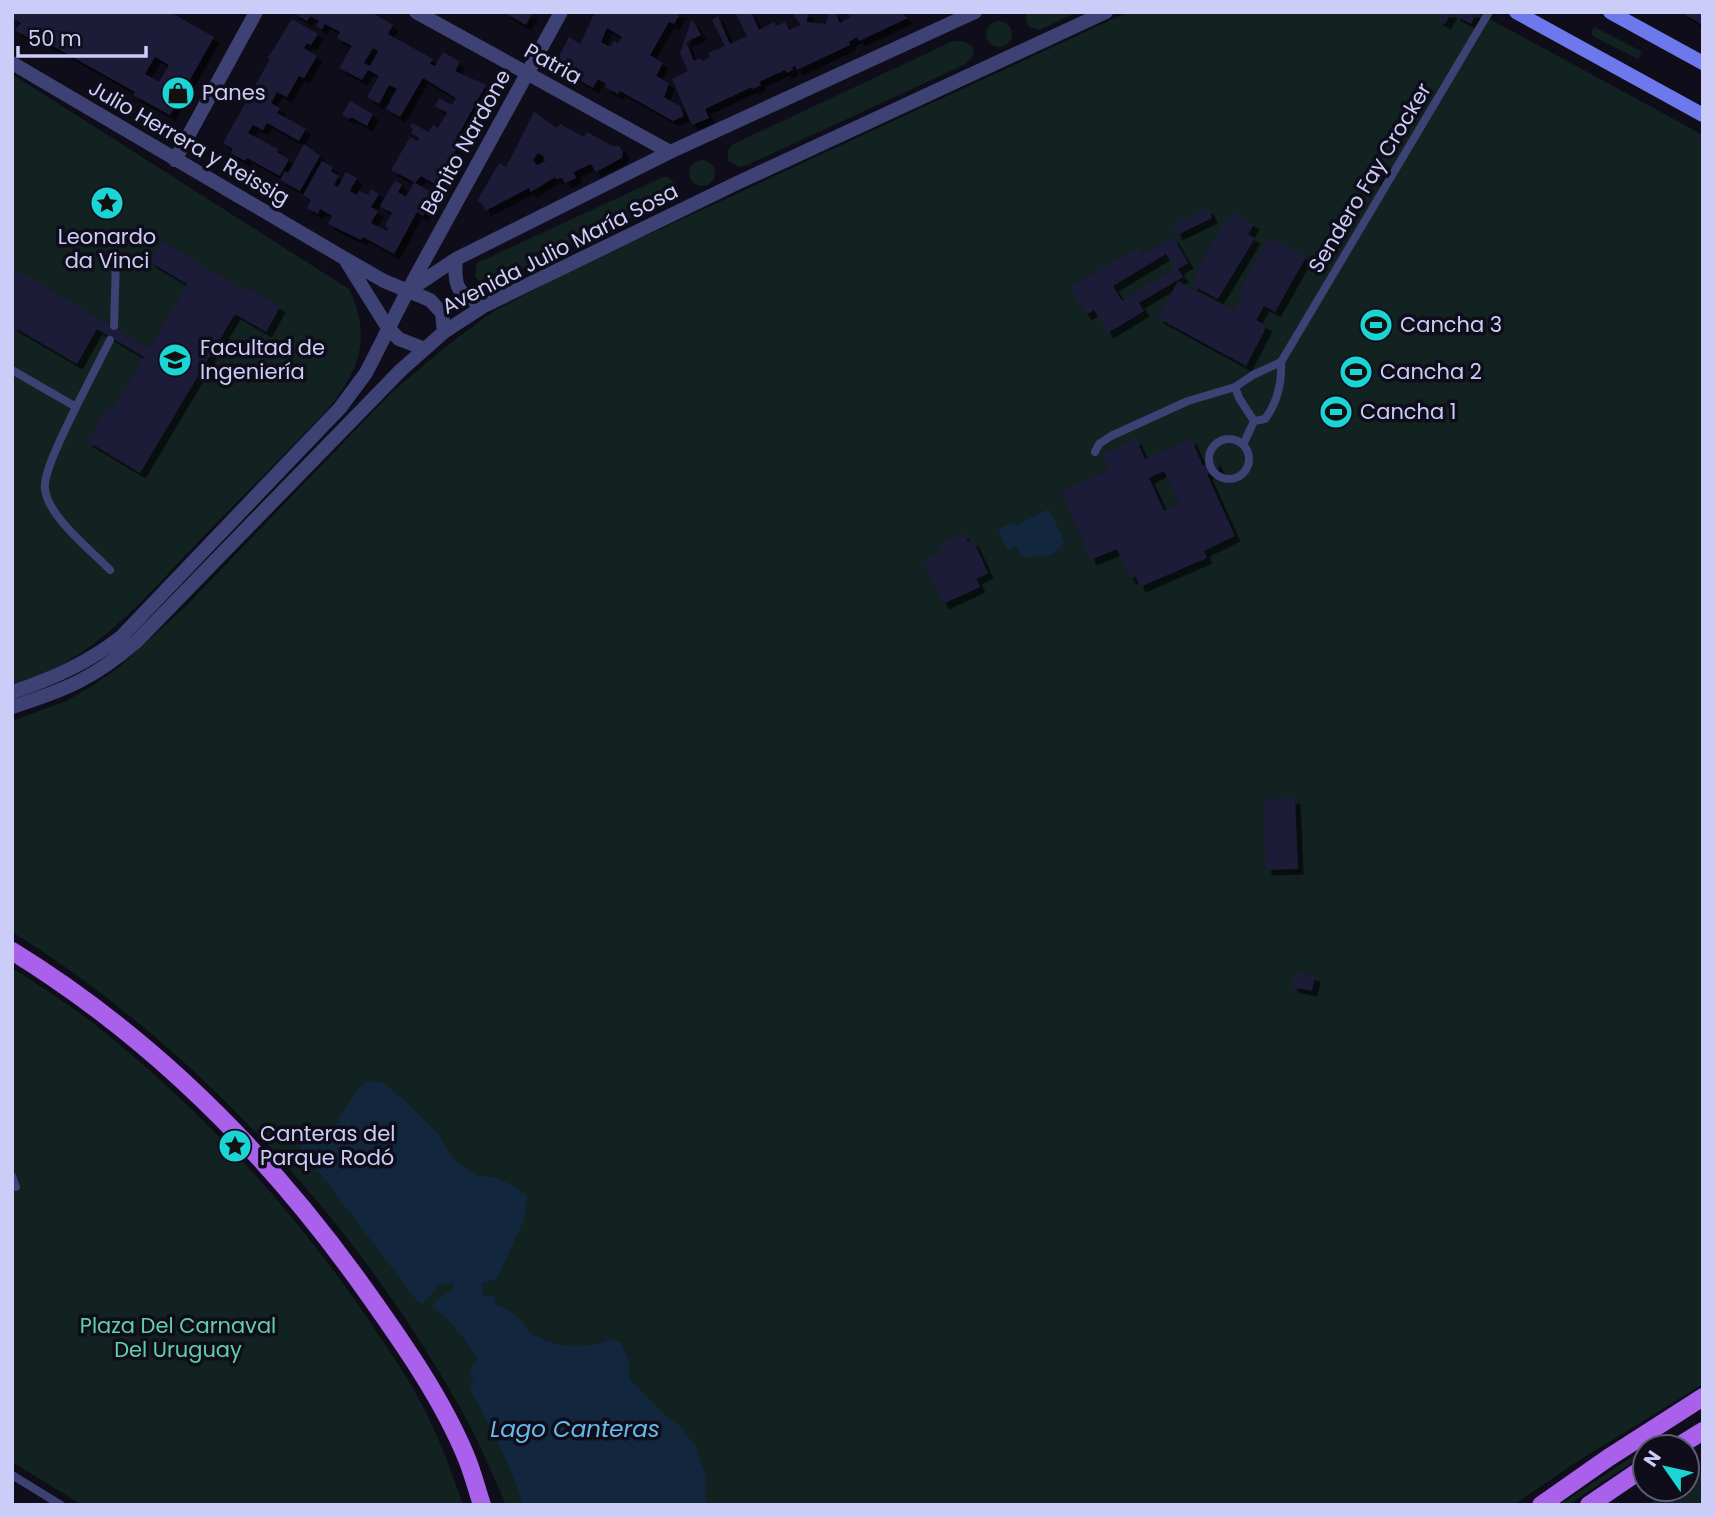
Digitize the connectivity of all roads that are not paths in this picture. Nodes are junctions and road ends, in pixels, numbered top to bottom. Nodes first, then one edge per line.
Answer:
1 (256, 12) edge
2 (416, 12) edge
3 (561, 12) edge
4 (1106, 12) edge
5 (1489, 12) edge
6 (1610, 12) edge
7 (968, 13) edge
8 (1518, 13) edge
9 (12, 62) edge
10 (1703, 63) edge
11 (528, 74) junction
12 (1703, 115) edge
13 (670, 152) junction
14 (176, 160) junction
15 (344, 258) junction
16 (456, 259) junction
17 (116, 260) dead end
18 (407, 292) junction
19 (484, 306) junction
20 (114, 326) dead end
21 (388, 328) junction
22 (444, 332) junction
23 (110, 340) dead end
24 (425, 349) junction
25 (1281, 362) junction
26 (12, 370) edge
27 (1235, 387) junction
28 (76, 407) junction
29 (1254, 421) junction
30 (1243, 445) junction
31 (1095, 452) dead end
32 (110, 570) dead end
33 (12, 692) edge
34 (12, 707) edge
35 (12, 951) edge
36 (12, 1177) edge
37 (16, 1186) dead end
38 (1703, 1397) edge
39 (12, 1475) edge
40 (1631, 1476) edge
41 (61, 1505) edge
42 (482, 1505) edge
43 (1541, 1505) edge
44 (1589, 1505) edge

1 - 14 street
2 - 11 street, Patria
3 - 11 street, Benito Nardone
4 - 19 street, Avenida Julio María Sosa
5 - 25 lane, Sendero Fay Crocker
6 - 10 main road
7 - 13 street, Avenida Julio María Sosa
8 - 12 main road
9 - 14 street, Julio Herrera y Reissig
11 - 13 street, Patria
11 - 18 street, Benito Nardone
13 - 16 street, Avenida Julio María Sosa
14 - 15 street, Julio Herrera y Reissig
15 - 18 street, Julio Herrera y Reissig
15 - 21 street, Julio Herrera y Reissig
16 - 18 street, Avenida Julio María Sosa
16 - 19 street
17 - 20 lane
18 - 21 street, Avenida Julio María Sosa
18 - 22 street, Julio Herrera y Reissig
19 - 22 street, Avenida Julio María Sosa
21 - 24 street, Julio Herrera y Reissig
21 - 33 street, Avenida Julio María Sosa
22 - 24 street, Avenida Julio María Sosa
23 - 28 lane
24 - 34 street, Avenida Julio María Sosa
25 - 27 lane
25 - 29 lane, Sendero Fay Crocker
26 - 28 lane
27 - 29 lane
27 - 31 lane
28 - 32 lane
29 - 30 lane, Sendero Fay Crocker
30 - 30 lane
35 - 42 main road
36 - 37 lane
38 - 43 main road
39 - 41 lane
40 - 44 main road

